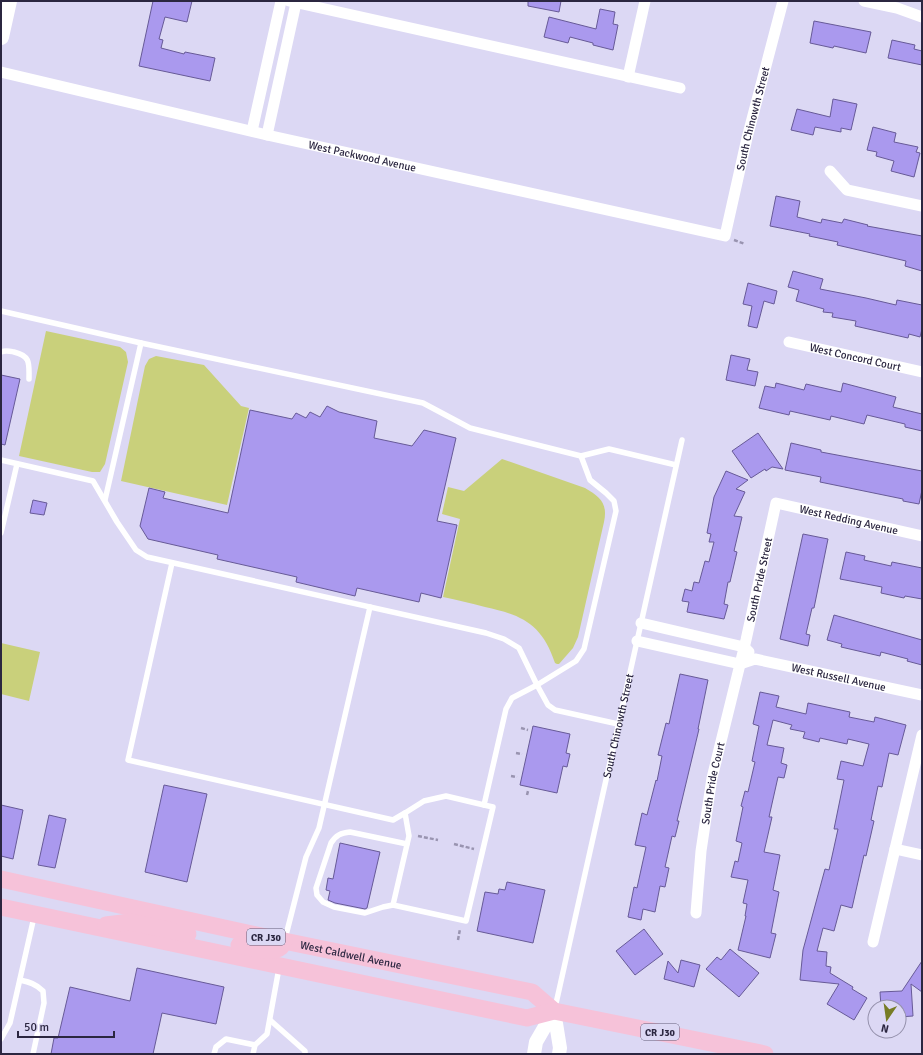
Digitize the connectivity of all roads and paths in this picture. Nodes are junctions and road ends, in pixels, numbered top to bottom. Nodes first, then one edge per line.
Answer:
1 (9, 1) edge
2 (281, 1) edge
3 (645, 1) edge
4 (782, 1) edge
5 (864, 1) edge
6 (293, 2) edge
7 (922, 17) edge
8 (1, 37) edge
9 (1, 72) edge
10 (628, 77) junction
11 (680, 88) dead end
12 (252, 131) junction
13 (267, 135) junction
14 (830, 171) dead end
15 (922, 206) edge
16 (725, 236) joint
17 (1, 311) edge
18 (789, 342) dead end
19 (141, 343) junction
20 (1, 352) edge
21 (922, 372) edge
22 (29, 380) dead end
23 (682, 440) dead end
24 (581, 456) junction
25 (1, 460) edge
26 (16, 464) junction
27 (676, 465) junction
28 (105, 500) junction
29 (776, 503) joint
30 (1, 533) edge
31 (922, 536) edge
32 (172, 563) junction
33 (370, 607) junction
34 (641, 623) junction
35 (637, 641) junction
36 (742, 656) junction
37 (537, 685) junction
38 (922, 695) edge
39 (618, 724) junction
40 (521, 728) dead end
41 (528, 730) dead end
42 (922, 735) edge
43 (516, 753) dead end
44 (522, 754) dead end
45 (511, 776) dead end
46 (517, 777) dead end
47 (528, 791) dead end
48 (527, 795) dead end
49 (325, 804) junction
50 (484, 805) junction
51 (405, 813) junction
52 (418, 836) dead end
53 (438, 840) dead end
54 (407, 844) junction
55 (454, 844) dead end
56 (474, 849) dead end
57 (895, 849) junction
58 (922, 855) edge
59 (1, 879) edge
60 (393, 905) junction
61 (1, 907) edge
62 (696, 913) dead end
63 (34, 914) junction
64 (94, 927) junction
65 (284, 941) junction
66 (873, 942) dead end
67 (280, 966) junction
68 (20, 980) junction
69 (554, 1011) junction
70 (270, 1020) junction
71 (1, 1039) edge
72 (255, 1045) junction
73 (33, 1054) edge
74 (214, 1054) edge
75 (253, 1054) edge
76 (305, 1054) edge
77 (534, 1054) edge
78 (559, 1054) edge
79 (765, 1054) edge

1 - 8 main road
2 - 12 street
3 - 10 street
4 - 16 street, South Chinowth Street
5 - 7 street
6 - 10 street
6 - 13 street
9 - 12 street, West Packwood Avenue
10 - 11 street
12 - 13 street, West Packwood Avenue
13 - 16 street, West Packwood Avenue
14 - 15 street
17 - 19 lane
18 - 21 street, West Concord Court
19 - 24 lane
19 - 28 lane
20 - 22 lane
23 - 27 lane, South Chinowth Street
24 - 27 lane
24 - 37 lane
25 - 26 lane
26 - 28 lane
26 - 30 lane
27 - 34 lane, South Chinowth Street
28 - 32 lane
29 - 31 street, West Redding Avenue
29 - 36 street, South Pride Street
32 - 33 lane
32 - 49 lane
33 - 37 lane
33 - 49 lane
34 - 35 lane, South Chinowth Street
34 - 36 street
35 - 36 street
35 - 39 lane, South Chinowth Street
36 - 38 street, West Russell Avenue
36 - 62 street, South Pride Court
37 - 39 lane
37 - 50 lane
39 - 69 lane, South Chinowth Street
40 - 41 path
42 - 57 street
43 - 44 path
45 - 46 path
47 - 48 path
49 - 51 lane
49 - 65 lane
50 - 51 lane
50 - 60 lane
51 - 54 lane
52 - 53 path
54 - 60 lane
54 - 60 lane
55 - 56 path
57 - 58 street
57 - 66 street
59 - 65 main road, West Caldwell Avenue / CR J30
61 - 63 main road, West Caldwell Avenue / CR J30
63 - 64 main road, West Caldwell Avenue / CR J30
63 - 68 lane
64 - 65 main road
64 - 67 main road, West Caldwell Avenue / CR J30
65 - 69 main road, West Caldwell Avenue / CR J30
67 - 69 main road, West Caldwell Avenue / CR J30
67 - 70 lane
68 - 71 lane
68 - 73 lane
69 - 77 street, South Chinowth Street
69 - 78 street, South Chinowth Street
69 - 79 main road, West Caldwell Avenue / CR J30
70 - 72 lane
70 - 76 lane
72 - 74 lane
72 - 75 lane

